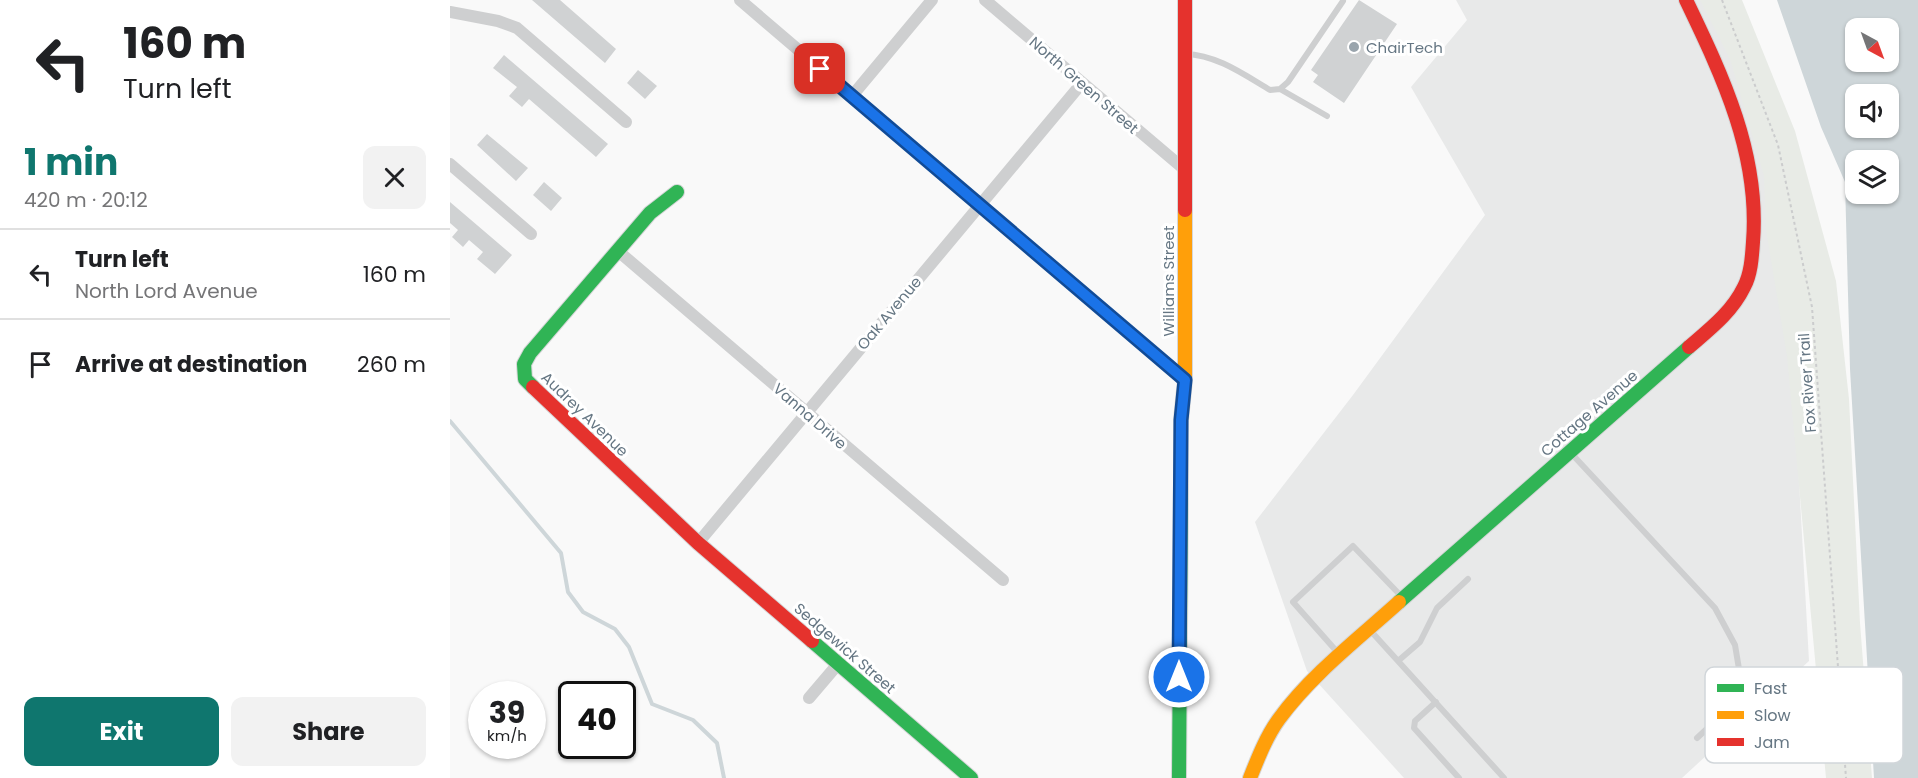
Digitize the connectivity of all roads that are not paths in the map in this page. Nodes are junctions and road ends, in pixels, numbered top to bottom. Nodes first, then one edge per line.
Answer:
1 (740, 0) edge
2 (932, 0) edge
3 (985, 0) edge
4 (1185, 0) edge
5 (1686, 0) edge
6 (1343, 1) edge
7 (450, 12) edge
8 (1184, 54) junction
9 (1082, 83) junction
10 (1280, 89) junction
11 (852, 96) junction
12 (1328, 117) dead end
13 (626, 122) dead end
14 (450, 164) edge
15 (1184, 169) junction
16 (677, 192) dead end
17 (979, 205) junction
18 (531, 234) dead end
19 (618, 250) junction
20 (1185, 380) junction
21 (806, 413) junction
22 (1570, 452) junction
23 (698, 543) junction
24 (1468, 579) dead end
25 (1003, 580) dead end
26 (1403, 599) junction
27 (1369, 629) junction
28 (1340, 655) junction
29 (1398, 661) junction
30 (837, 664) junction
31 (1738, 667) edge
32 (808, 698) dead end
33 (1436, 702) junction
34 (1705, 731) edge
35 (1697, 738) dead end
36 (971, 778) edge
37 (1179, 778) edge
38 (1250, 778) edge
39 (1459, 778) edge
40 (1504, 778) edge

1 - 11 street
2 - 11 street
3 - 9 street, North Green Street
4 - 8 street, Williams Street
5 - 22 street, Cottage Avenue
6 - 10 lane
7 - 13 street
8 - 10 lane
8 - 15 street, Williams Street
9 - 15 street, North Green Street
9 - 17 street, Oak Avenue
10 - 12 lane
11 - 17 street
14 - 18 street
15 - 20 street, Williams Street
16 - 19 street, Audrey Avenue
17 - 20 street
17 - 21 street, Oak Avenue
19 - 21 street, Vanna Drive
19 - 23 street, Audrey Avenue
20 - 37 street, Williams Street
21 - 23 street, Oak Avenue
21 - 25 street, Vanna Drive
22 - 26 street, Cottage Avenue
22 - 31 lane
23 - 30 street, Sedgewick Street
24 - 29 lane
26 - 27 street, Cottage Avenue
26 - 28 lane
27 - 28 street, Cottage Avenue
27 - 29 lane
28 - 38 street, Cottage Avenue
29 - 33 lane
30 - 32 street
30 - 36 street, Sedgewick Street
33 - 39 lane
33 - 40 lane
34 - 35 lane

